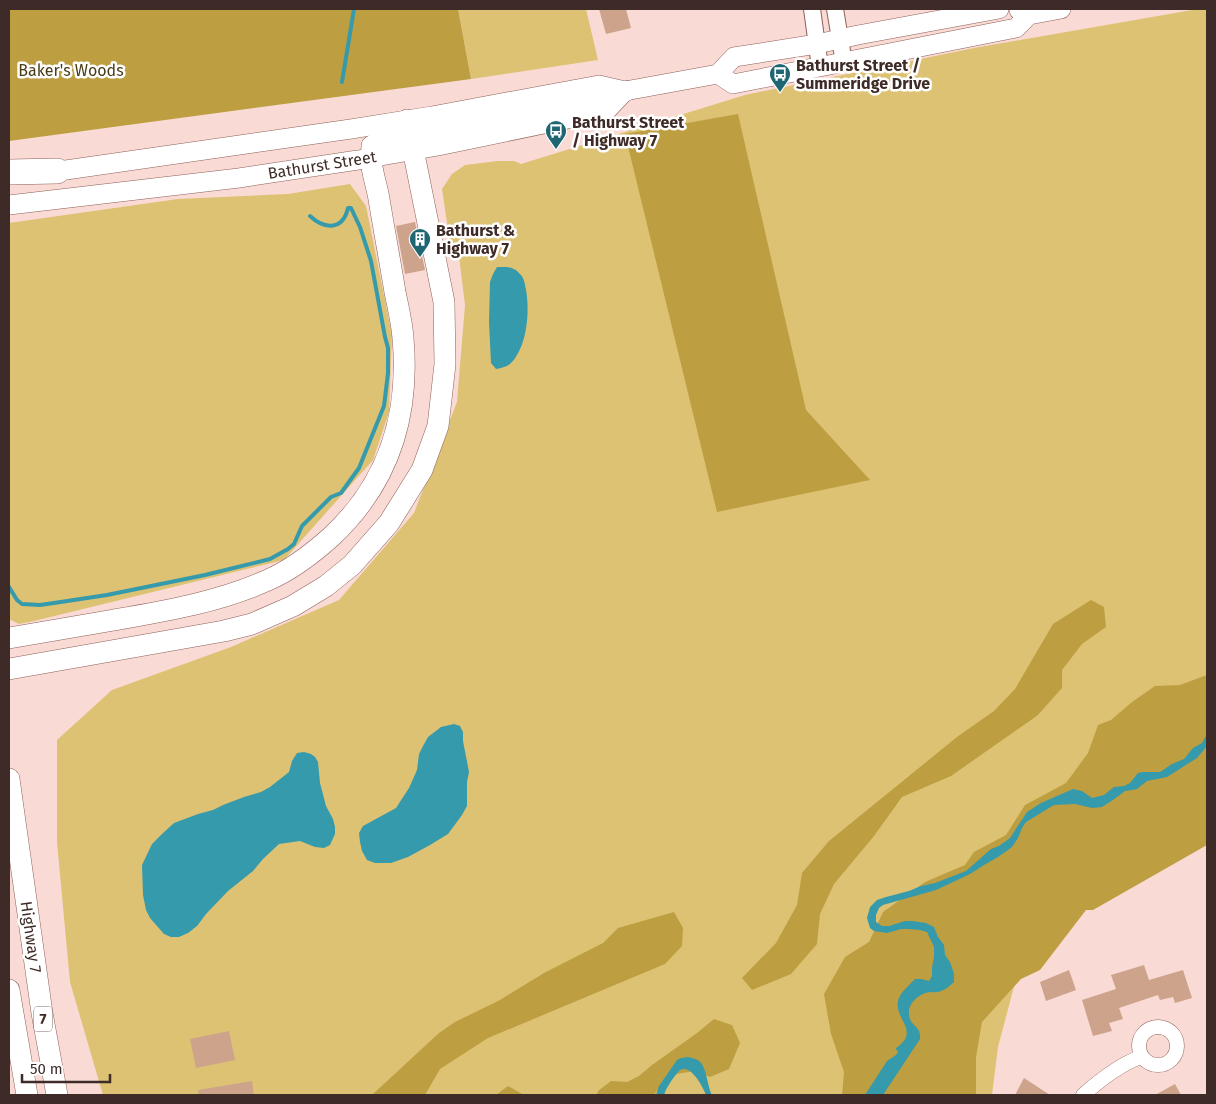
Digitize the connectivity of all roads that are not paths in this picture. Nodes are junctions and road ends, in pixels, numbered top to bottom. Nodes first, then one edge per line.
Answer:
1 (812, 9) edge
2 (835, 9) edge
3 (999, 9) edge
4 (1061, 9) edge
5 (1023, 12) edge
6 (840, 39) junction
7 (817, 44) junction
8 (844, 63) junction
9 (820, 67) junction
10 (718, 74) junction
11 (625, 92) joint
12 (410, 136) junction
13 (371, 158) junction
14 (57, 171) junction
15 (9, 172) edge
16 (9, 178) edge
17 (9, 205) edge
18 (9, 638) edge
19 (9, 669) edge
20 (9, 779) edge
21 (9, 990) edge
22 (1141, 1057) dead end
23 (27, 1095) edge
24 (56, 1095) edge
25 (1083, 1095) edge

1 - 7 street
2 - 6 street
3 - 6 main road
4 - 5 main road
5 - 8 main road
6 - 7 main road
6 - 8 street
7 - 9 street
7 - 10 main road
8 - 9 main road
9 - 10 main road
10 - 11 main road
11 - 12 main road
12 - 13 main road
12 - 14 main road, Bathurst Street
12 - 19 main road
13 - 17 main road, Bathurst Street
13 - 18 main road
14 - 15 highway
14 - 16 main road, Bathurst Street
20 - 24 main road, Highway 7 / 7
21 - 23 main road, Highway 7 / 7
22 - 25 street

